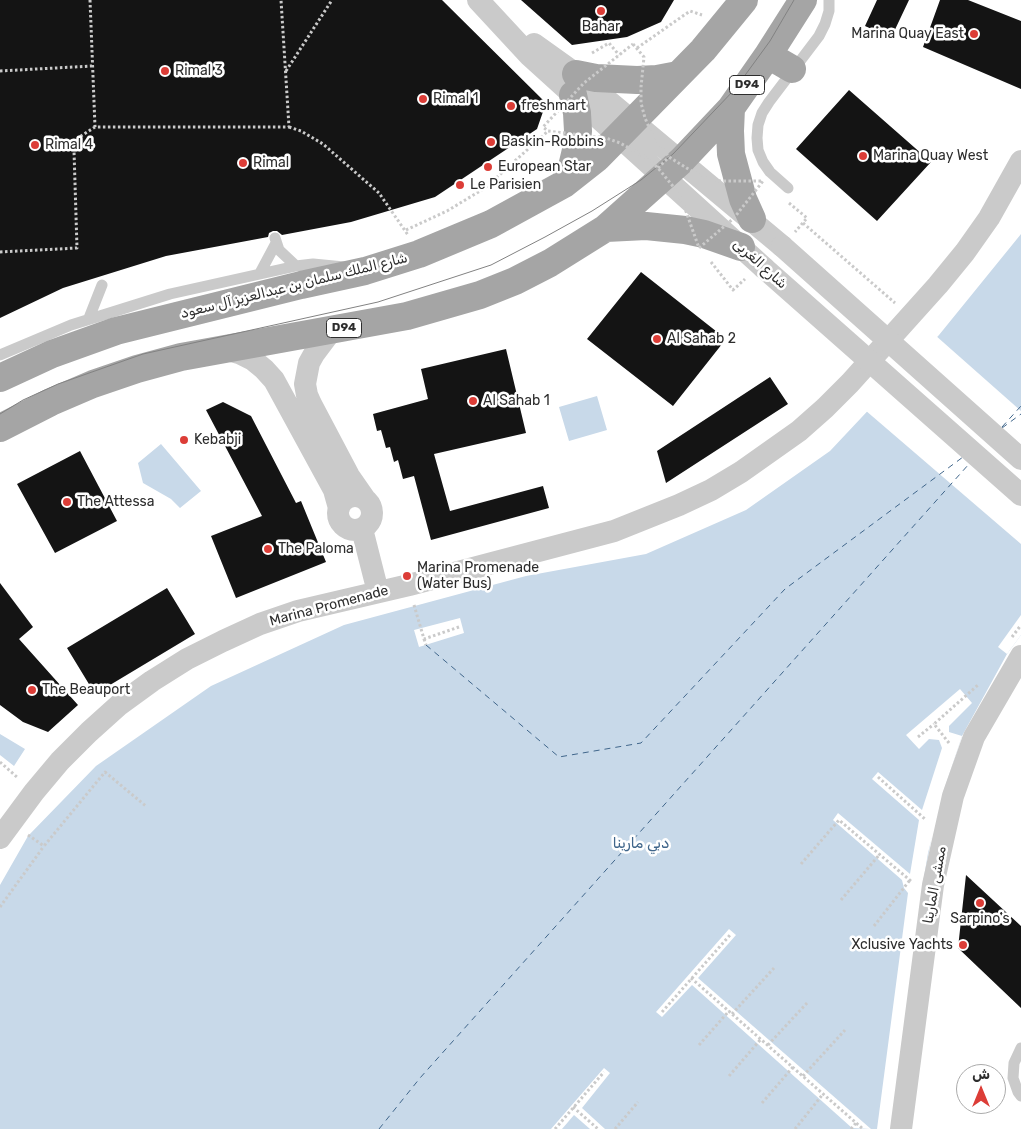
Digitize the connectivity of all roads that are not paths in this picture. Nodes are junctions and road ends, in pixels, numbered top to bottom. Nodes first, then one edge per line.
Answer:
1 (478, 0) edge
2 (744, 0) edge
3 (803, 0) edge
4 (829, 0) edge
5 (768, 55) junction
6 (792, 69) junction
7 (678, 75) junction
8 (574, 85) junction
9 (731, 108) junction
10 (625, 130) junction
11 (1021, 161) edge
12 (668, 166) junction
13 (564, 184) junction
14 (786, 194) road end
15 (752, 219) junction
16 (606, 228) junction
17 (741, 246) junction
18 (296, 266) junction
19 (365, 271) junction
20 (260, 273) junction
21 (102, 285) dead end
22 (89, 318) junction
23 (332, 330) junction
24 (224, 349) junction
25 (0, 355) edge
26 (0, 378) edge
27 (0, 428) edge
28 (1021, 459) edge
29 (1021, 495) edge
30 (365, 499) junction
31 (339, 508) junction
32 (362, 529) junction
33 (378, 592) junction
34 (1021, 656) edge
35 (5, 831) edge
36 (1021, 1048) edge
37 (1021, 1096) edge
38 (901, 1129) edge

1 - 8 street, شارع الغربى
2 - 7 main road, شارع الملك سلمان بن عبدالعزيز آل سعود
3 - 5 main road, D94
4 - 6 lane
5 - 6 main road
5 - 9 main road, D94
6 - 14 lane
7 - 8 main road
7 - 10 main road, شارع الملك سلمان بن عبدالعزيز آل سعود
8 - 10 street, شارع الغربى
8 - 13 main road
9 - 12 main road, D94
9 - 15 main road
10 - 12 street, شارع الغربى
10 - 13 main road, شارع الملك سلمان بن عبدالعزيز آل سعود
11 - 33 street, Marina Promenade
12 - 15 street, شارع الغربى
12 - 16 main road, D94
12 - 17 street, شارع الغربى
13 - 19 main road, شارع الملك سلمان بن عبدالعزيز آل سعود
15 - 28 street, شارع الغربى, bridge
16 - 17 main road
16 - 23 main road, D94
17 - 29 street, شارع الغربى, bridge
18 - 19 lane
18 - 20 lane
18 - 20 lane
19 - 26 main road, شارع الملك سلمان بن عبدالعزيز آل سعود
20 - 22 lane
21 - 22 lane
22 - 25 lane
23 - 24 main road, D94
23 - 30 street
24 - 27 main road, D94
24 - 31 street
30 - 31 street
30 - 32 street
31 - 32 street
32 - 33 street
33 - 35 street, Marina Promenade
34 - 38 street, ممشى المارينا
36 - 37 lane

